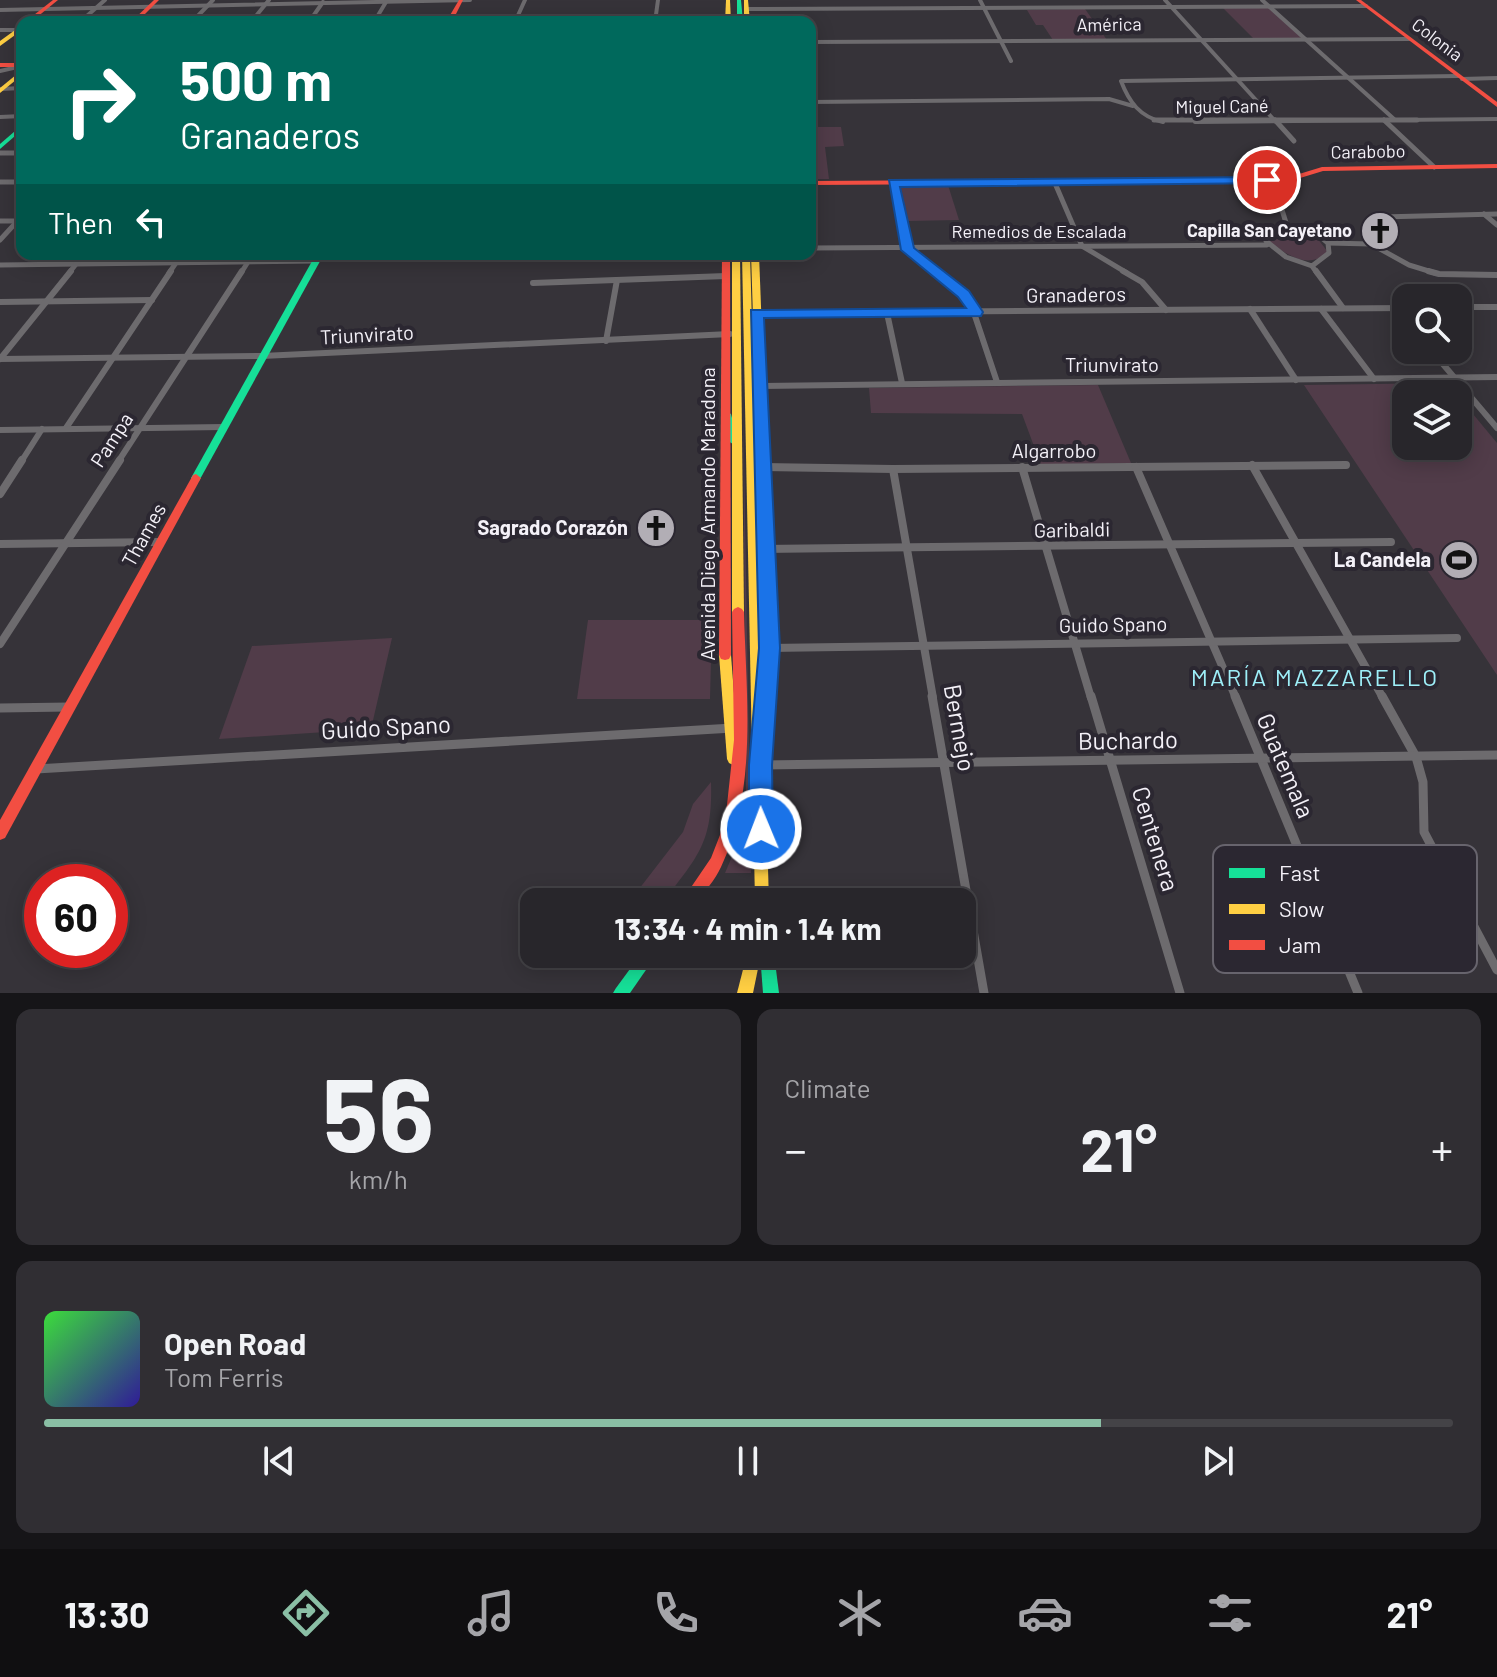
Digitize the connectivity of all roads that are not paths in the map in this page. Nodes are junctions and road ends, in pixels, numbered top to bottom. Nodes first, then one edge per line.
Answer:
1 (56, 0) edge
2 (105, 0) edge
3 (213, 0) edge
4 (269, 0) edge
5 (461, 0) edge
6 (470, 0) edge
7 (980, 0) edge
8 (1165, 0) edge
9 (1262, 0) edge
10 (1310, 0) edge
11 (386, 1) edge
12 (323, 2) edge
13 (1362, 3) edge
14 (153, 4) edge
15 (265, 5) junction
16 (208, 6) junction
17 (1318, 6) junction
18 (1171, 7) junction
19 (1270, 7) junction
20 (95, 8) junction
21 (984, 8) junction
22 (44, 9) junction
23 (0, 10) edge
24 (738, 11) edge
25 (35, 16) edge
26 (86, 16) edge
27 (198, 16) edge
28 (256, 16) edge
29 (1409, 39) junction
30 (1202, 40) junction
31 (1306, 40) junction
32 (816, 42) edge
33 (1001, 42) junction
34 (1011, 61) dead end
35 (16, 74) edge
36 (1236, 77) junction
37 (1346, 77) junction
38 (1460, 77) junction
39 (1497, 78) edge
40 (1, 90) edge
41 (1127, 96) junction
42 (1109, 99) junction
43 (816, 102) edge
44 (1497, 105) edge
45 (1135, 107) junction
46 (1497, 119) edge
47 (1384, 120) junction
48 (1395, 120) junction
49 (1275, 121) junction
50 (16, 133) edge
51 (1294, 141) dead end
52 (0, 150) edge
53 (1497, 166) edge
54 (1434, 167) junction
55 (1287, 180) junction
56 (1054, 181) junction
57 (816, 183) edge
58 (893, 183) junction
59 (1484, 214) junction
60 (1497, 214) edge
61 (16, 224) edge
62 (1497, 225) edge
63 (1287, 226) junction
64 (0, 240) edge
65 (1328, 243) junction
66 (1371, 244) junction
67 (1267, 245) junction
68 (1082, 246) junction
69 (907, 247) junction
70 (816, 248) edge
71 (79, 260) edge
72 (178, 260) edge
73 (221, 260) edge
74 (250, 260) edge
75 (316, 260) edge
76 (726, 260) edge
77 (736, 260) edge
78 (746, 260) edge
79 (753, 260) edge
80 (753, 260) edge
81 (176, 263) junction
82 (76, 264) junction
83 (0, 265) edge
84 (1312, 266) junction
85 (1497, 275) edge
86 (726, 276) junction
87 (617, 280) junction
88 (533, 283) dead end
89 (746, 294) junction
90 (152, 300) junction
91 (47, 301) junction
92 (0, 302) edge
93 (1472, 307) edge
94 (1497, 307) edge
95 (1343, 308) junction
96 (1392, 308) edge
97 (1250, 309) junction
98 (1321, 309) junction
99 (1166, 310) junction
100 (976, 312) junction
101 (887, 313) junction
102 (741, 324) junction
103 (606, 341) junction
104 (262, 356) junction
105 (185, 357) junction
106 (113, 358) junction
107 (0, 359) edge
108 (1443, 364) edge
109 (1497, 377) edge
110 (1374, 379) junction
111 (1456, 379) junction
112 (1296, 380) junction
113 (997, 382) junction
114 (902, 383) junction
115 (754, 386) junction
116 (732, 387) junction
117 (726, 414) junction
118 (139, 427) junction
119 (224, 427) junction
120 (66, 428) junction
121 (1497, 428) edge
122 (42, 429) junction
123 (0, 430) edge
124 (738, 461) junction
125 (1252, 465) junction
126 (1346, 465) dead end
127 (757, 467) junction
128 (1022, 467) junction
129 (1136, 467) junction
130 (893, 469) junction
131 (0, 494) edge
132 (67, 541) junction
133 (160, 542) junction
134 (1391, 542) dead end
135 (0, 544) edge
136 (1296, 544) junction
137 (1172, 545) junction
138 (907, 546) junction
139 (1046, 547) junction
140 (759, 548) junction
141 (1457, 638) dead end
142 (1349, 639) junction
143 (1212, 641) junction
144 (0, 644) edge
145 (1076, 645) junction
146 (925, 646) junction
147 (769, 648) junction
148 (69, 707) junction
149 (0, 708) edge
150 (733, 728) junction
151 (1497, 755) edge
152 (1416, 757) junction
153 (1261, 758) junction
154 (1111, 761) junction
155 (760, 765) junction
156 (945, 765) junction
157 (36, 769) junction
158 (0, 833) edge
159 (1297, 845) edge
160 (1431, 845) edge
161 (697, 888) edge
162 (762, 888) edge
163 (1477, 932) edge
164 (640, 968) edge
165 (751, 968) edge
166 (768, 968) edge
167 (1497, 970) edge
168 (1350, 973) edge
169 (621, 993) edge
170 (745, 993) edge
171 (771, 993) edge
172 (984, 993) edge
173 (1180, 993) edge
174 (1358, 993) edge

1 - 22 street
2 - 20 street
3 - 16 street
4 - 15 street
5 - 6 street
5 - 11 street
7 - 21 street
8 - 18 street
9 - 19 street
10 - 17 street
11 - 12 street
12 - 15 street
13 - 17 street
13 - 29 street, Colonia
14 - 16 street
14 - 20 street
15 - 16 street
15 - 28 street
16 - 27 street
17 - 19 street
18 - 19 street
18 - 21 street
18 - 30 street
19 - 31 street
20 - 22 street
20 - 26 street
21 - 24 street
21 - 33 street
22 - 23 street
22 - 25 street
29 - 31 street, América
29 - 38 street, Colonia
30 - 31 street, América
30 - 33 street, América
30 - 36 street
31 - 37 street
32 - 33 street, América
33 - 34 street
35 - 40 street
36 - 37 street
36 - 41 street
36 - 49 street
37 - 38 street
37 - 48 street
38 - 39 street
38 - 44 street, Colonia
41 - 42 street
41 - 45 street
42 - 43 street, Miguel Cané
42 - 45 street, Miguel Cané
45 - 49 street, Miguel Cané
46 - 48 street, Miguel Cané
47 - 48 street, Miguel Cané
47 - 49 street, Miguel Cané
47 - 54 street
49 - 51 street
50 - 52 street
53 - 54 street, Carabobo
54 - 55 street, Carabobo
55 - 56 street, Carabobo
55 - 63 street
56 - 58 street, Carabobo
56 - 68 street
57 - 58 street, Carabobo
58 - 69 street
59 - 60 street
59 - 62 street
59 - 66 street
61 - 64 street
63 - 65 street
63 - 67 street
65 - 66 street
65 - 84 street
66 - 85 street
67 - 68 street, Remedios de Escalada
67 - 84 street
68 - 69 street, Remedios de Escalada
68 - 99 street
69 - 70 street, Remedios de Escalada
69 - 100 street
71 - 82 street
72 - 81 street
73 - 81 street
74 - 105 street, Pampa
75 - 104 street, Thames
76 - 86 street, Avenida Diego Armando Maradona
77 - 102 street, Avenida Diego Armando Maradona
78 - 89 street, Avenida Diego Armando Maradona
79 - 102 street, Avenida Diego Armando Maradona
80 - 89 street
81 - 82 street
81 - 90 street
82 - 83 street
82 - 91 street
84 - 95 street
86 - 87 street
86 - 102 street, Avenida Diego Armando Maradona
87 - 88 street
87 - 103 street
89 - 102 street, Avenida Diego Armando Maradona
90 - 91 street
90 - 106 street
91 - 92 street
91 - 107 street
93 - 94 street
95 - 96 street, Granaderos
95 - 98 street, Granaderos
97 - 98 street, Granaderos
97 - 99 street, Granaderos
97 - 112 street
98 - 110 street
99 - 100 street, Granaderos
100 - 101 street, Granaderos
100 - 113 street
101 - 102 street, Granaderos
101 - 114 street
102 - 103 street, Triunvirato
102 - 115 street, Avenida Diego Armando Maradona
102 - 116 street, Avenida Diego Armando Maradona
103 - 104 street, Triunvirato
104 - 105 street, Triunvirato
104 - 119 street, Thames
105 - 106 street, Triunvirato
105 - 118 street, Pampa
106 - 107 street, Triunvirato
106 - 120 street
108 - 111 street
109 - 111 street, Triunvirato
110 - 111 street, Triunvirato
110 - 112 street, Triunvirato
111 - 121 street
112 - 113 street, Triunvirato
113 - 114 street, Triunvirato
114 - 115 street, Triunvirato
115 - 116 street, Triunvirato
115 - 127 street, Avenida Diego Armando Maradona
116 - 117 street, Avenida Diego Armando Maradona
116 - 124 street, Avenida Diego Armando Maradona
117 - 124 street
117 - 150 street, Avenida Diego Armando Maradona
118 - 119 street
118 - 120 street
118 - 132 street, Pampa
119 - 133 street, Thames
120 - 122 street
122 - 123 street
122 - 131 street
124 - 150 street, Avenida Diego Armando Maradona
125 - 126 street, Algarrobo
125 - 129 street, Algarrobo
125 - 136 street
127 - 130 street, Algarrobo
127 - 140 street, Avenida Diego Armando Maradona
128 - 129 street, Algarrobo
128 - 130 street, Algarrobo
128 - 139 street, Centenera
129 - 137 street, Guatemala
130 - 138 street, Bermejo
132 - 133 street
132 - 135 street
132 - 144 street, Pampa
133 - 148 street, Thames
134 - 136 street, Garibaldi
136 - 137 street, Garibaldi
136 - 142 street
137 - 139 street, Garibaldi
137 - 143 street, Guatemala
138 - 139 street, Garibaldi
138 - 140 street, Garibaldi
138 - 146 street, Bermejo
139 - 145 street, Centenera
140 - 147 street, Avenida Diego Armando Maradona
140 - 155 street, Avenida Diego Armando Maradona
141 - 142 street, Guido Spano
142 - 143 street, Guido Spano
142 - 152 street
143 - 145 street, Guido Spano
143 - 153 street, Guatemala
145 - 146 street, Guido Spano
145 - 154 street, Centenera
146 - 147 street, Guido Spano
146 - 156 street, Bermejo
147 - 155 street, Avenida Diego Armando Maradona
148 - 149 street
148 - 157 street, Thames
150 - 157 street, Guido Spano
150 - 161 street, Avenida Diego Armando Maradona
151 - 152 street, Buchardo
152 - 153 street, Buchardo
152 - 160 street
153 - 154 street, Buchardo
153 - 159 street, Guatemala
154 - 156 street, Buchardo
154 - 173 street, Centenera
155 - 156 street, Buchardo
155 - 162 street, Avenida Diego Armando Maradona
156 - 172 street, Bermejo
157 - 158 street, Thames
163 - 167 street
164 - 169 street
165 - 170 street
166 - 171 street
168 - 174 street, Guatemala

